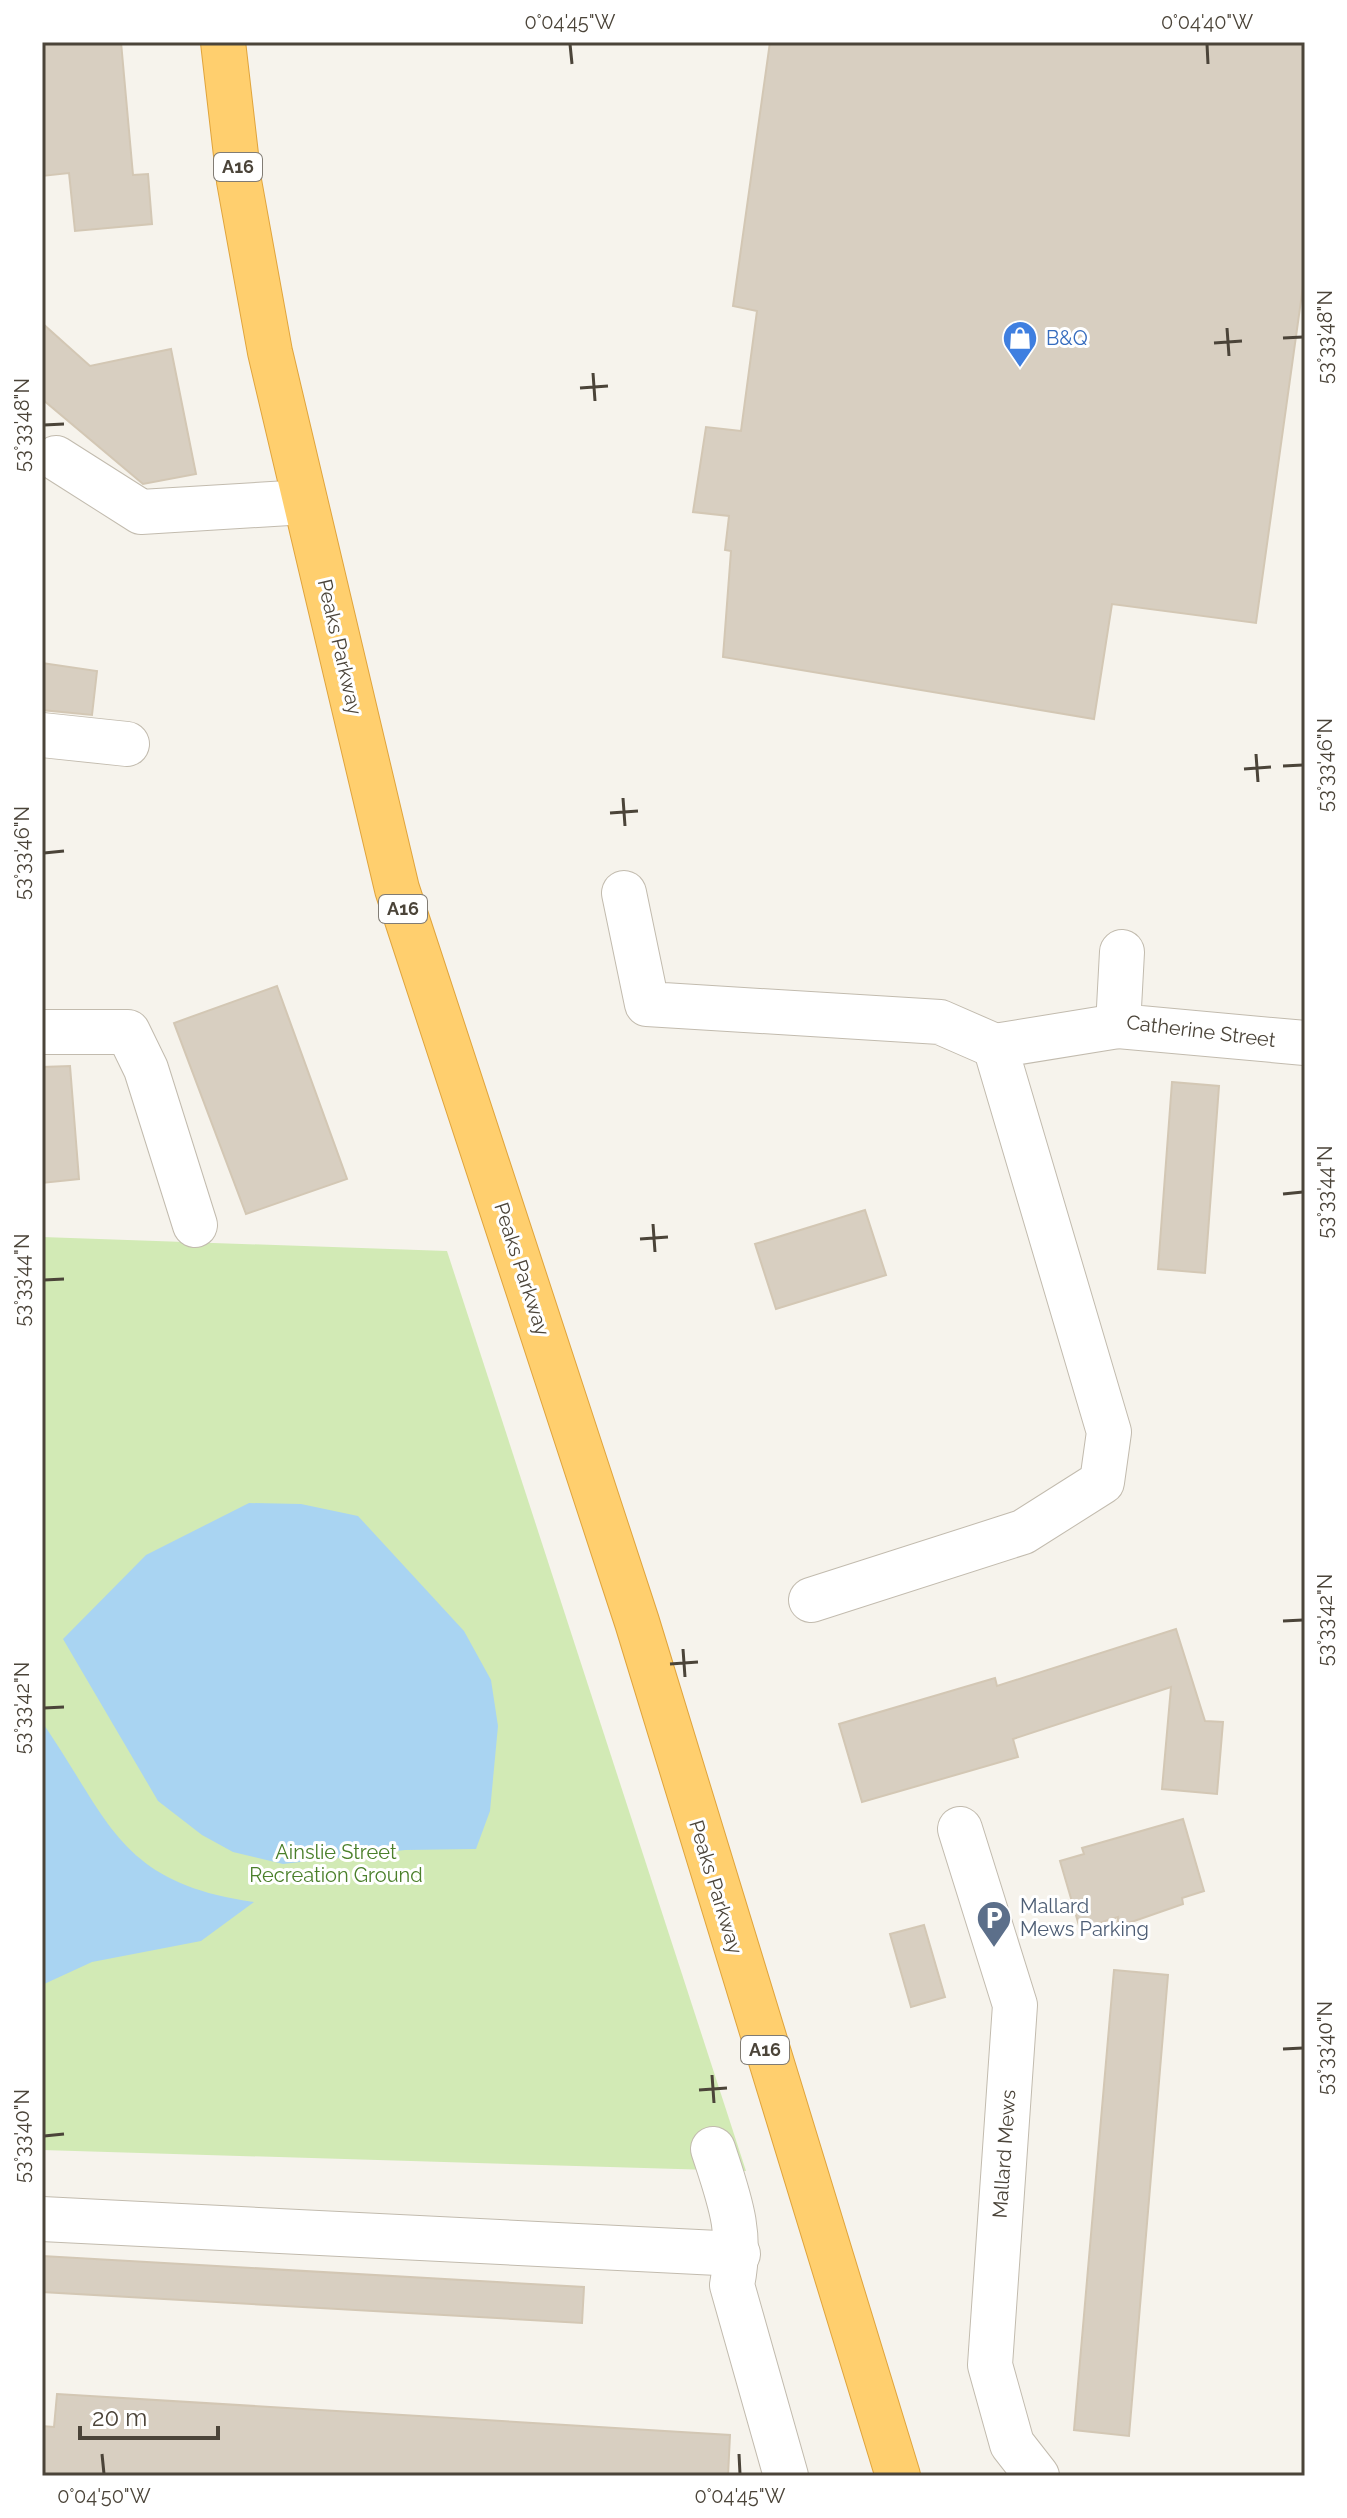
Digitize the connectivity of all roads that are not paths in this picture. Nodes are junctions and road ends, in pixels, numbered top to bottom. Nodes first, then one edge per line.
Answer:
1 (223, 42) edge
2 (56, 458) dead end
3 (305, 502) junction
4 (42, 735) edge
5 (127, 744) dead end
6 (624, 893) dead end
7 (1122, 952) dead end
8 (1118, 1026) junction
9 (42, 1032) edge
10 (1305, 1043) edge
11 (995, 1046) junction
12 (195, 1225) dead end
13 (811, 1600) dead end
14 (960, 1829) dead end
15 (713, 2149) dead end
16 (42, 2219) edge
17 (738, 2254) junction
18 (786, 2476) edge
19 (898, 2476) edge
20 (1037, 2476) edge

1 - 3 highway, Peaks Parkway / A16
2 - 3 street
3 - 19 highway, Peaks Parkway / A16
4 - 5 street
6 - 11 street
7 - 8 street, Catherine Street
8 - 10 street, Catherine Street
8 - 11 street
9 - 12 street
11 - 13 street
14 - 20 street, Mallard Mews
15 - 17 street
16 - 17 street
17 - 18 street

